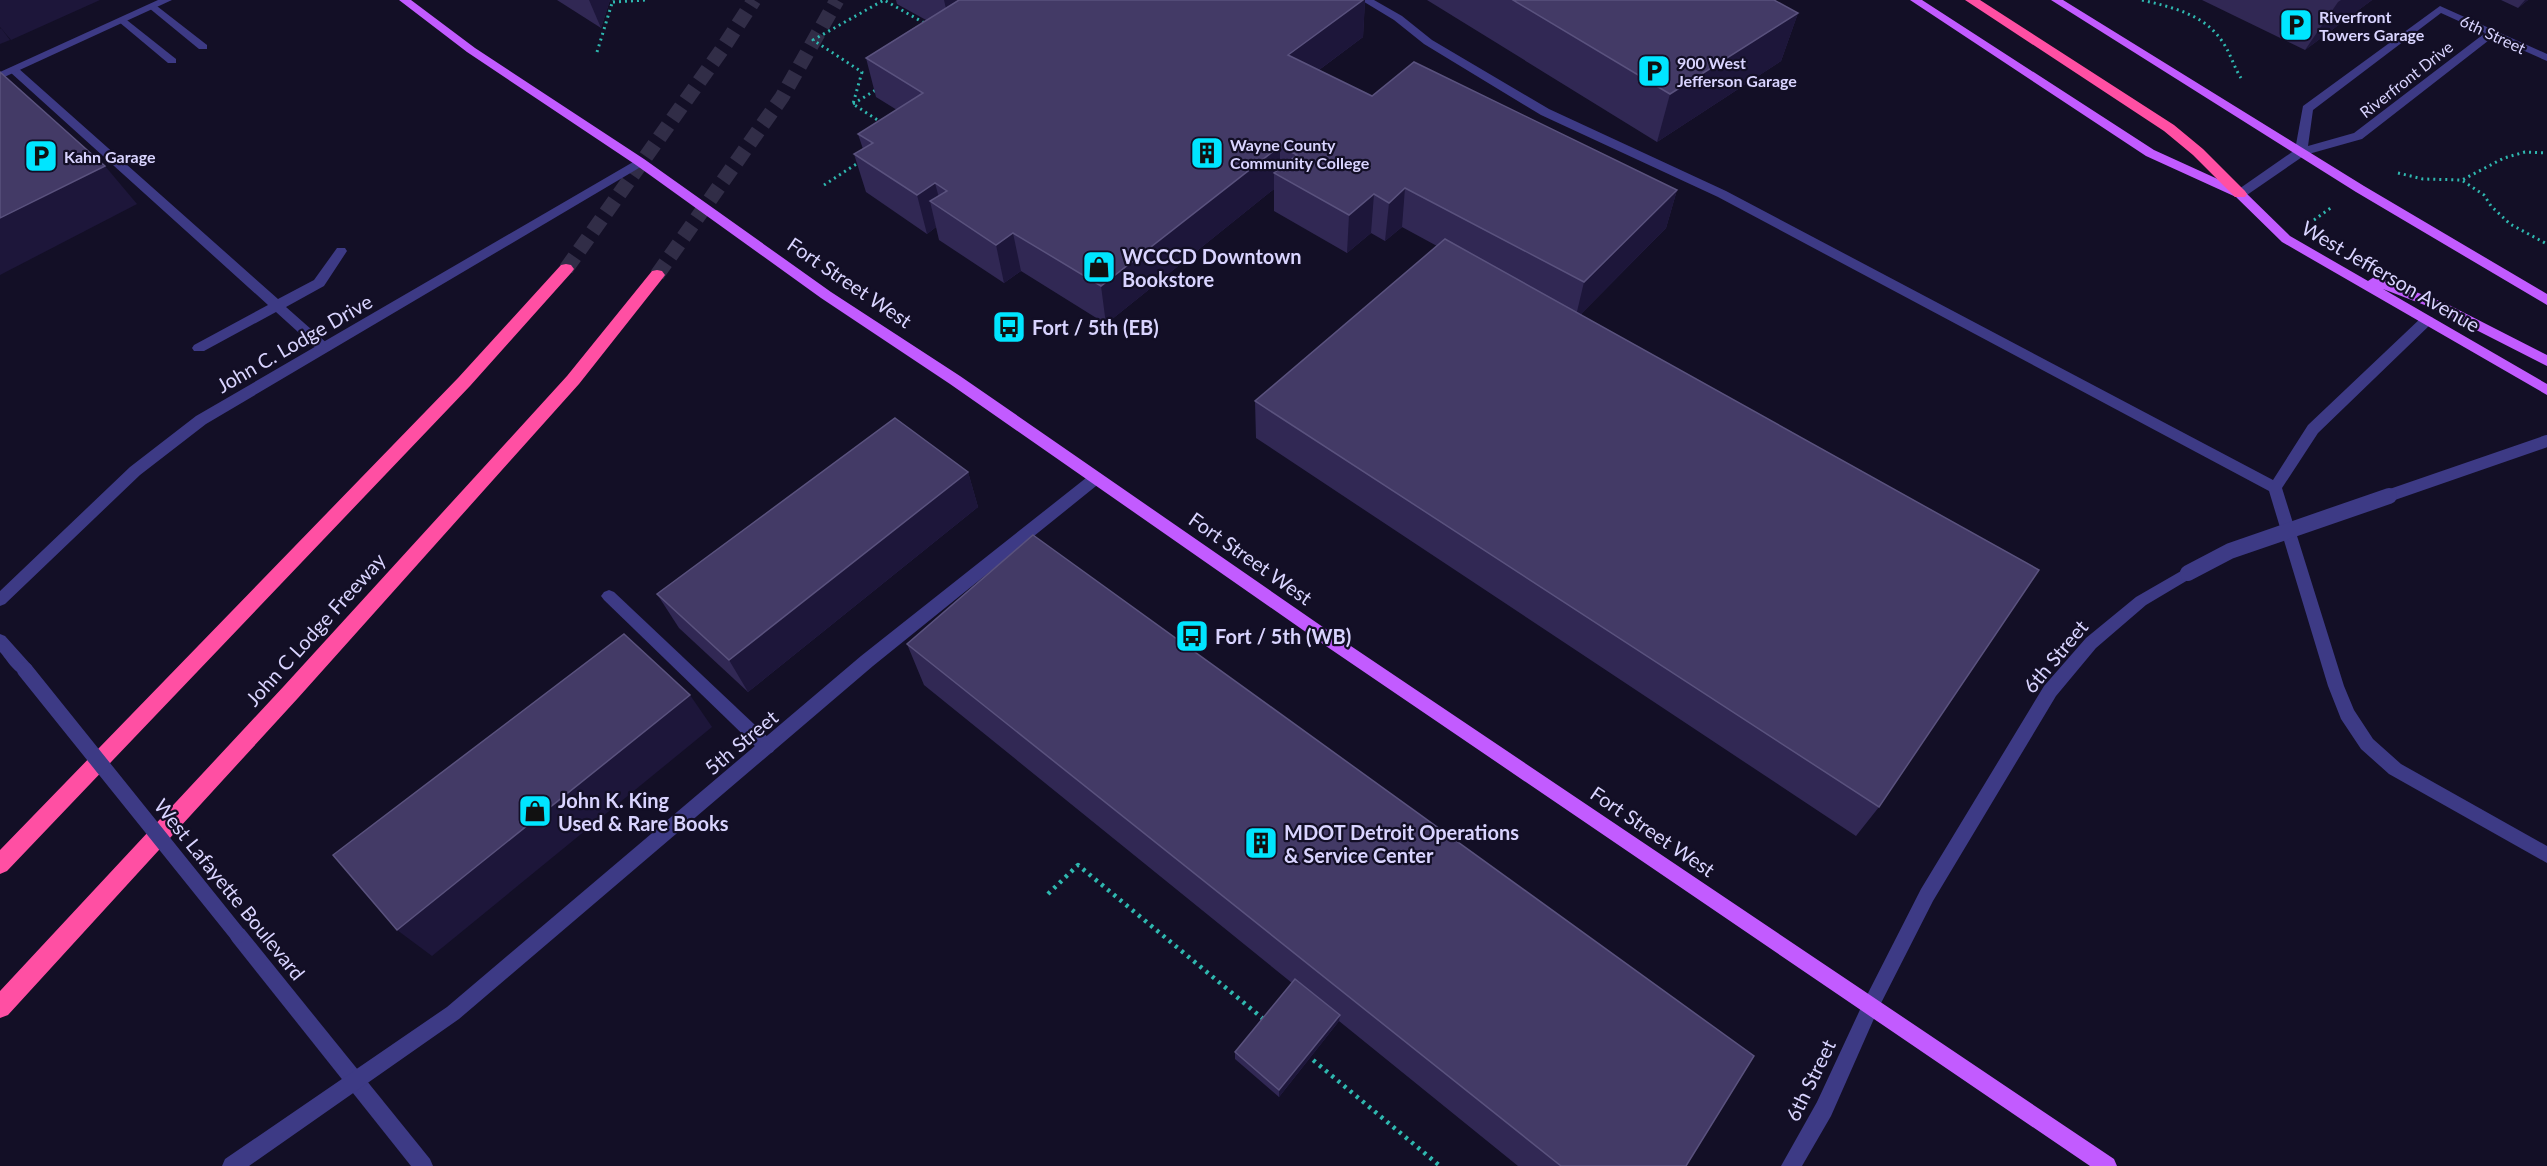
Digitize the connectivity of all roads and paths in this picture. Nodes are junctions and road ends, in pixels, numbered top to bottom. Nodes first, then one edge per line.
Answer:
1 (167, 0) edge
2 (404, 0) edge
3 (647, 0) edge
4 (1366, 0) edge
5 (1915, 0) edge
6 (1971, 0) edge
7 (2056, 0) edge
8 (2142, 0) edge
9 (613, 1) edge
10 (153, 6) junction
11 (2440, 9) joint
12 (123, 20) junction
13 (934, 29) edge
14 (2492, 33) junction
15 (203, 47) dead end
16 (597, 52) dead end
17 (2547, 58) edge
18 (172, 62) dead end
19 (14, 70) junction
20 (0, 76) edge
21 (2244, 82) dead end
22 (884, 85) edge
23 (853, 104) junction
24 (883, 123) edge
25 (2301, 152) junction
26 (2547, 153) edge
27 (863, 160) edge
28 (640, 162) junction
29 (2389, 169) dead end
30 (2462, 180) junction
31 (824, 185) dead end
32 (2240, 194) junction
33 (2339, 202) dead end
34 (2313, 220) dead end
35 (2547, 244) edge
36 (341, 251) dead end
37 (2335, 266) junction
38 (566, 269) tunnel mouth
39 (657, 275) tunnel mouth
40 (2547, 300) edge
41 (277, 307) junction
42 (2427, 320) junction
43 (199, 348) dead end
44 (324, 348) junction
45 (2547, 361) edge
46 (2547, 390) edge
47 (2547, 441) edge
48 (1096, 478) junction
49 (2275, 488) junction
50 (609, 596) dead end
51 (0, 600) edge
52 (0, 641) edge
53 (767, 747) junction
54 (2547, 855) edge
55 (0, 864) edge
56 (1048, 894) dead end
57 (1871, 1005) junction
58 (0, 1007) edge
59 (1268, 1023) edge
60 (1304, 1053) edge
61 (355, 1081) junction
62 (232, 1166) edge
63 (423, 1166) edge
64 (1440, 1166) edge
65 (1791, 1166) edge
66 (2107, 1166) edge

1 - 10 street
2 - 28 main road, Fort Street West
3 - 9 path
4 - 49 street
5 - 32 main road, West Jefferson Avenue
6 - 32 highway
7 - 25 main road
8 - 21 path
9 - 16 path
10 - 12 street
10 - 15 street
11 - 14 street, 6th Street
11 - 25 street, Riverfront Drive
12 - 18 street
12 - 19 street
13 - 23 path
14 - 17 street, 6th Street
14 - 25 street, Riverfront Drive
19 - 20 street
19 - 41 street
22 - 23 path
23 - 24 path
25 - 32 street, Riverfront Drive
25 - 40 main road
26 - 30 path
27 - 31 path
28 - 44 street, John C. Lodge Drive
28 - 48 main road, Fort Street West
29 - 30 path
30 - 35 path
32 - 37 main road, West Jefferson Avenue
33 - 34 path
36 - 41 street
37 - 42 main road, West Jefferson Avenue
37 - 45 main road
38 - 55 highway
39 - 58 highway, John C Lodge Freeway
41 - 43 street
41 - 44 street
42 - 46 main road, West Jefferson Avenue
42 - 49 street
44 - 51 street, John C. Lodge Drive
47 - 57 street, 6th Street, bridge
48 - 53 street, 5th Street
48 - 57 main road, Fort Street West
49 - 54 street
50 - 53 street
52 - 61 street, West Lafayette Boulevard, bridge
53 - 61 street, 5th Street
56 - 59 path
57 - 65 street, 6th Street
57 - 66 main road, Fort Street West
60 - 64 path
61 - 62 street, 5th Street
61 - 63 street, West Lafayette Boulevard

